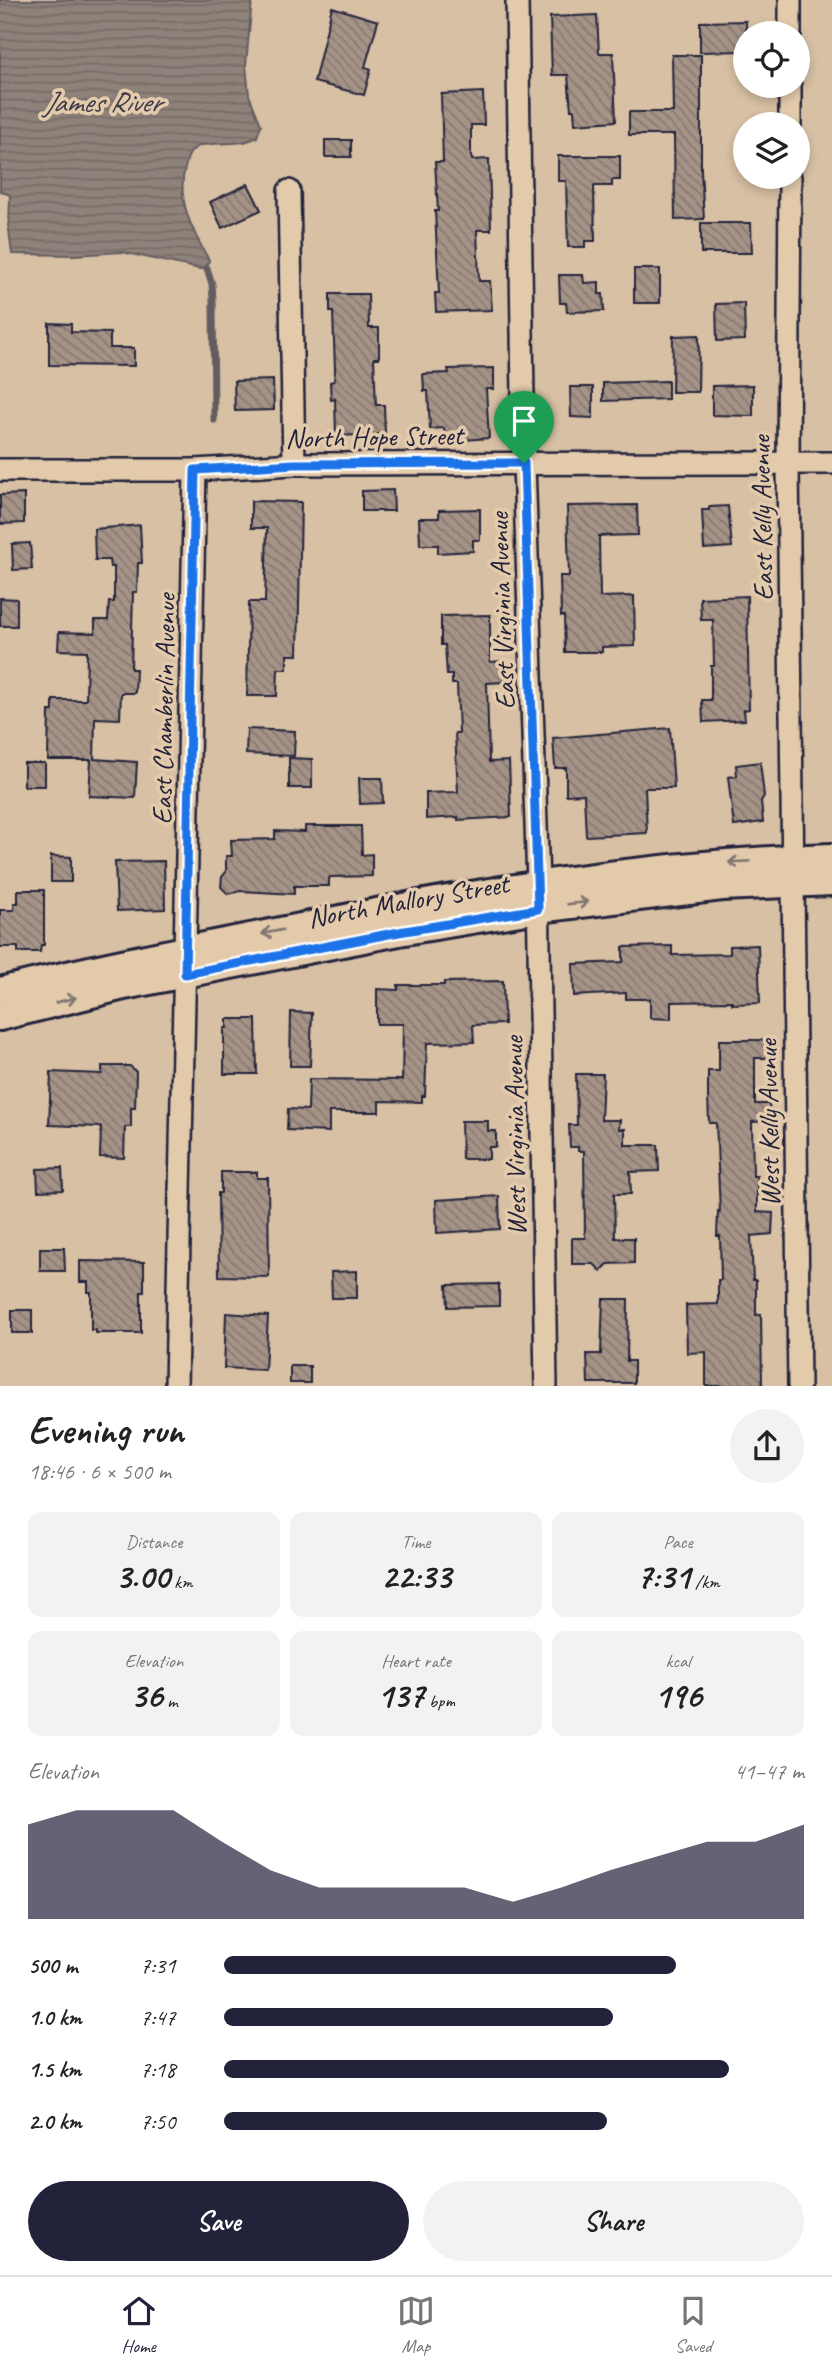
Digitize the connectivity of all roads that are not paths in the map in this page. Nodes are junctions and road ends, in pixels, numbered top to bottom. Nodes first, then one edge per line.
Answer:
1 (517, 0) edge
2 (790, 0) edge
3 (790, 21) edge
4 (790, 189) edge
5 (289, 191) dead end
6 (524, 463) junction
7 (832, 463) edge
8 (294, 464) junction
9 (788, 464) junction
10 (0, 470) edge
11 (195, 470) junction
12 (832, 857) edge
13 (794, 872) junction
14 (832, 882) edge
15 (538, 897) junction
16 (186, 961) junction
17 (0, 991) edge
18 (0, 1017) edge
19 (176, 1386) edge
20 (546, 1386) edge
21 (799, 1386) edge

1 - 6 street, East Virginia Avenue
2 - 3 street
4 - 9 street, East Kelly Avenue
5 - 8 street
6 - 8 street, North Hope Street
6 - 9 street, North Hope Street
6 - 15 street, East Virginia Avenue
7 - 9 street, North Hope Street
8 - 11 street, North Hope Street
9 - 13 street, East Kelly Avenue
10 - 11 street, North Hope Street
11 - 16 street, East Chamberlin Avenue
12 - 13 main road, North Mallory Street
13 - 14 main road, North Mallory Street
13 - 15 main road, North Mallory Street
13 - 21 street, West Kelly Avenue
15 - 16 main road, North Mallory Street
15 - 20 street, West Virginia Avenue
16 - 17 main road, North Mallory Street
18 -> 16 main road, North Mallory Street
16 - 19 street, East Chamberlin Avenue

